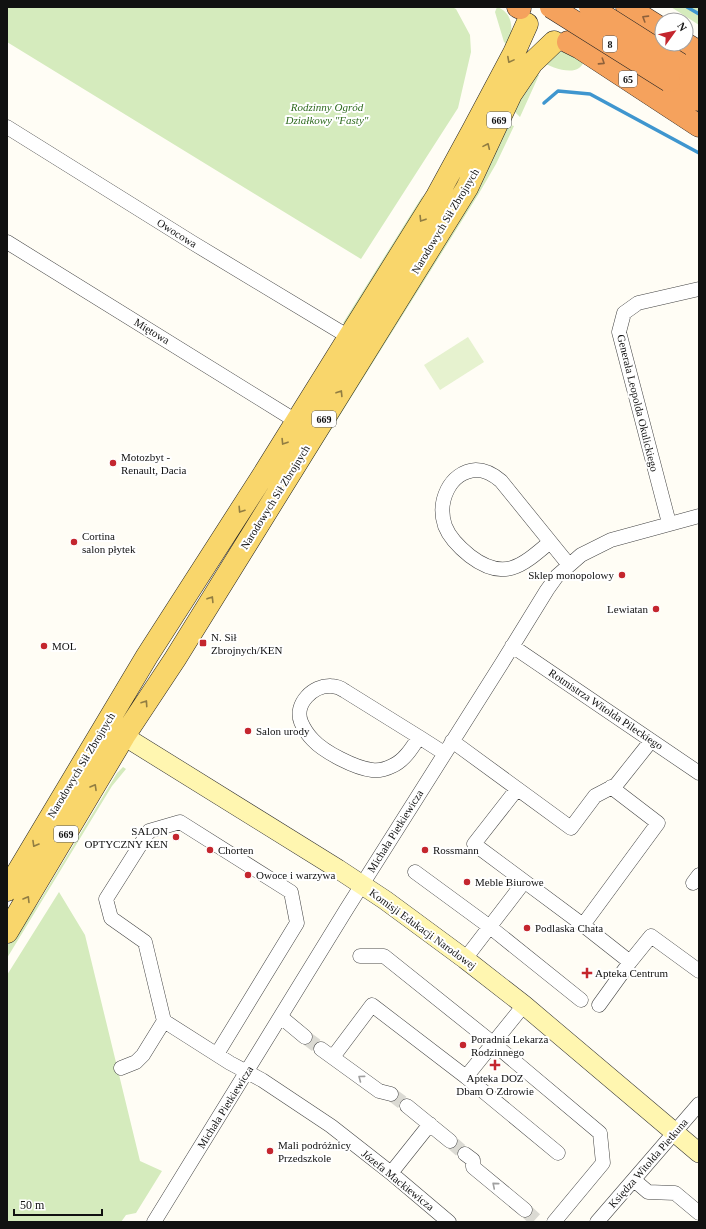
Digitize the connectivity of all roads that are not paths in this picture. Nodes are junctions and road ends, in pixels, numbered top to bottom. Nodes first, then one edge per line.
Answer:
1 (551, 7) edge
2 (590, 7) edge
3 (602, 7) edge
4 (627, 7) edge
5 (521, 12) edge
6 (654, 24) edge
7 (561, 42) junction
8 (674, 73) junction
9 (699, 76) edge
10 (699, 100) edge
11 (699, 126) edge
12 (7, 127) edge
13 (437, 196) junction
14 (456, 206) junction
15 (7, 242) edge
16 (699, 289) edge
17 (349, 337) junction
18 (296, 421) junction
19 (699, 516) edge
20 (669, 523) junction
21 (550, 542) junction
22 (569, 565) junction
23 (155, 644) junction
24 (512, 646) junction
25 (175, 659) junction
26 (105, 724) junction
27 (124, 736) junction
28 (419, 737) junction
29 (452, 741) junction
30 (647, 746) dead end
31 (444, 753) junction
32 (699, 773) edge
33 (611, 787) junction
34 (517, 789) junction
35 (54, 810) junction
36 (73, 823) junction
37 (415, 872) dead end
38 (524, 882) junction
39 (362, 885) junction
40 (7, 890) edge
41 (583, 926) junction
42 (490, 927) junction
43 (7, 932) edge
44 (360, 956) dead end
45 (465, 958) junction
46 (630, 962) junction
47 (699, 971) edge
48 (581, 1000) dead end
49 (524, 1005) junction
50 (599, 1005) dead end
51 (281, 1017) junction
52 (164, 1021) junction
53 (305, 1037) tunnel mouth
54 (494, 1044) junction
55 (216, 1054) junction
56 (121, 1068) dead end
57 (247, 1072) junction
58 (466, 1078) junction
59 (391, 1094) tunnel mouth
60 (699, 1104) edge
61 (407, 1106) tunnel mouth
62 (430, 1124) junction
63 (674, 1132) junction
64 (450, 1141) tunnel mouth
65 (699, 1152) edge
66 (558, 1153) dead end
67 (465, 1154) tunnel mouth
68 (391, 1173) junction
69 (634, 1180) junction
70 (525, 1210) tunnel mouth
71 (699, 1213) edge
72 (154, 1222) edge
73 (449, 1222) edge
74 (554, 1222) edge
75 (597, 1222) edge

1 - 8 highway, 8, bridge
2 - 8 highway, 8, bridge
3 - 7 main road, Narodowych Sił Zbrojnych
6 -> 4 highway
5 - 7 main road, 65
5 -> 13 main road, Narodowych Sił Zbrojnych / 669
7 -> 11 highway, 65
14 -> 7 main road, Narodowych Sił Zbrojnych / 669
8 - 9 highway, 8
8 - 10 highway, 8
12 - 17 street, Owocowa
13 - 14 main road
13 -> 17 main road, Narodowych Sił Zbrojnych / 669
25 -> 14 main road, Narodowych Sił Zbrojnych / 669
15 - 18 street, Miętowa
16 - 20 street, Generała Leopolda Okulickiego
17 - 18 main road, Narodowych Sił Zbrojnych / 669
18 -> 23 main road, Narodowych Sił Zbrojnych / 669
19 - 20 street, Michała Pietkiewicza
20 - 22 street, Michała Pietkiewicza
21 - 21 street
21 - 22 street
22 - 24 street, Michała Pietkiewicza
23 - 25 main road
23 - 26 main road, Narodowych Sił Zbrojnych / 669
24 - 29 street, Michała Pietkiewicza
24 - 32 street, Rotmistrza Witolda Pileckiego
27 -> 25 main road, Narodowych Sił Zbrojnych / 669
26 - 27 street, Komisji Edukacji Narodowej
26 - 35 main road, Narodowych Sił Zbrojnych / 669
36 -> 27 main road, Narodowych Sił Zbrojnych / 669
27 - 39 street, Komisji Edukacji Narodowej
28 - 28 street
28 - 31 street
29 - 31 street, Michała Pietkiewicza
29 - 34 street
30 - 33 street
31 - 39 street, Michała Pietkiewicza
33 - 34 street
33 - 41 street
34 - 38 street
35 - 36 main road
35 -> 40 main road, Narodowych Sił Zbrojnych / 669
43 -> 36 main road, Narodowych Sił Zbrojnych / 669
37 - 42 street
38 - 41 street
38 - 42 street
39 - 45 street, Komisji Edukacji Narodowej
39 - 51 street, Michała Pietkiewicza
41 - 46 street
42 - 45 street
42 - 48 street
44 - 54 street
45 - 49 street, Komisji Edukacji Narodowej
46 - 47 street
46 - 50 street
49 - 54 street
49 - 63 street, Komisji Edukacji Narodowej
51 - 53 street
51 - 57 street, Michała Pietkiewicza
52 - 55 street, Józefa Mackiewicza
52 - 55 street
52 - 56 street
54 - 58 street
54 - 74 street
55 - 57 street, Józefa Mackiewicza
57 - 68 street, Józefa Mackiewicza
57 - 72 street, Michała Pietkiewicza
59 -> 58 street
58 - 66 street
60 - 63 street, Księdza Witolda Pietkuna
61 - 62 street
62 - 64 street
62 - 68 street
63 - 65 street, Komisji Edukacji Narodowej
63 - 69 street, Księdza Witolda Pietkuna
70 -> 67 street
68 - 73 street, Józefa Mackiewicza
69 - 71 street
69 - 75 street, Księdza Witolda Pietkuna

